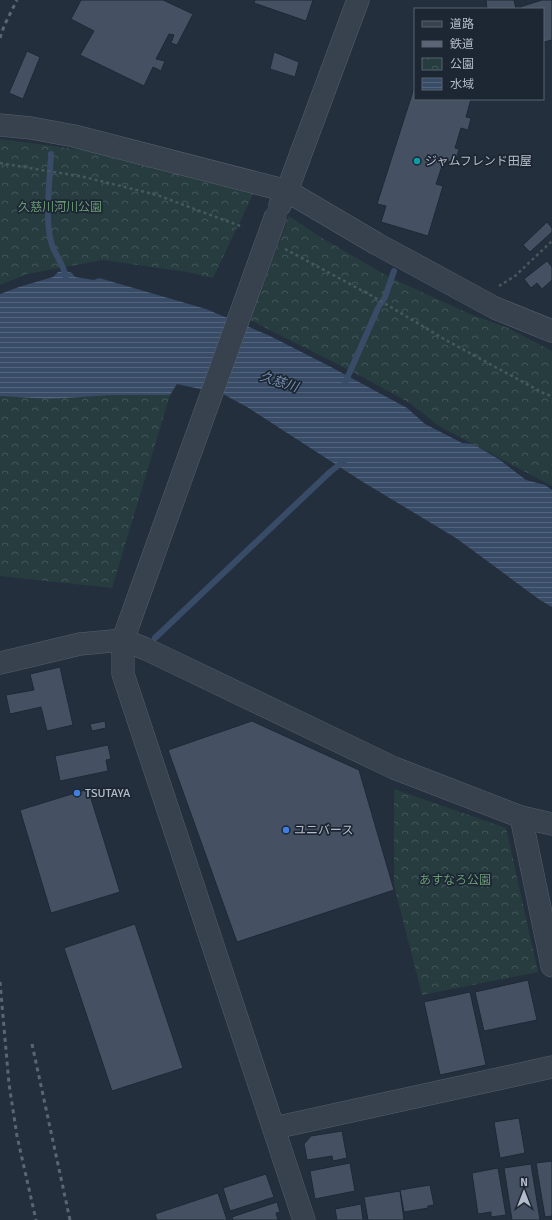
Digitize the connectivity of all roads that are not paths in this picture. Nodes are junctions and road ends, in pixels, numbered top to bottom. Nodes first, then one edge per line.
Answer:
1 (358, 0) edge
2 (0, 125) edge
3 (287, 191) junction
4 (552, 331) edge
5 (126, 631) junction
6 (0, 663) edge
7 (521, 817) junction
8 (552, 824) edge
9 (552, 966) edge
10 (552, 1067) edge
11 (274, 1128) junction
12 (304, 1220) edge

1 - 3 street
2 - 3 street
3 - 4 street
3 - 5 street, bridge
5 - 6 street
5 - 7 street
5 - 11 street
7 - 8 street
7 - 9 street
10 - 11 street
11 - 12 street

